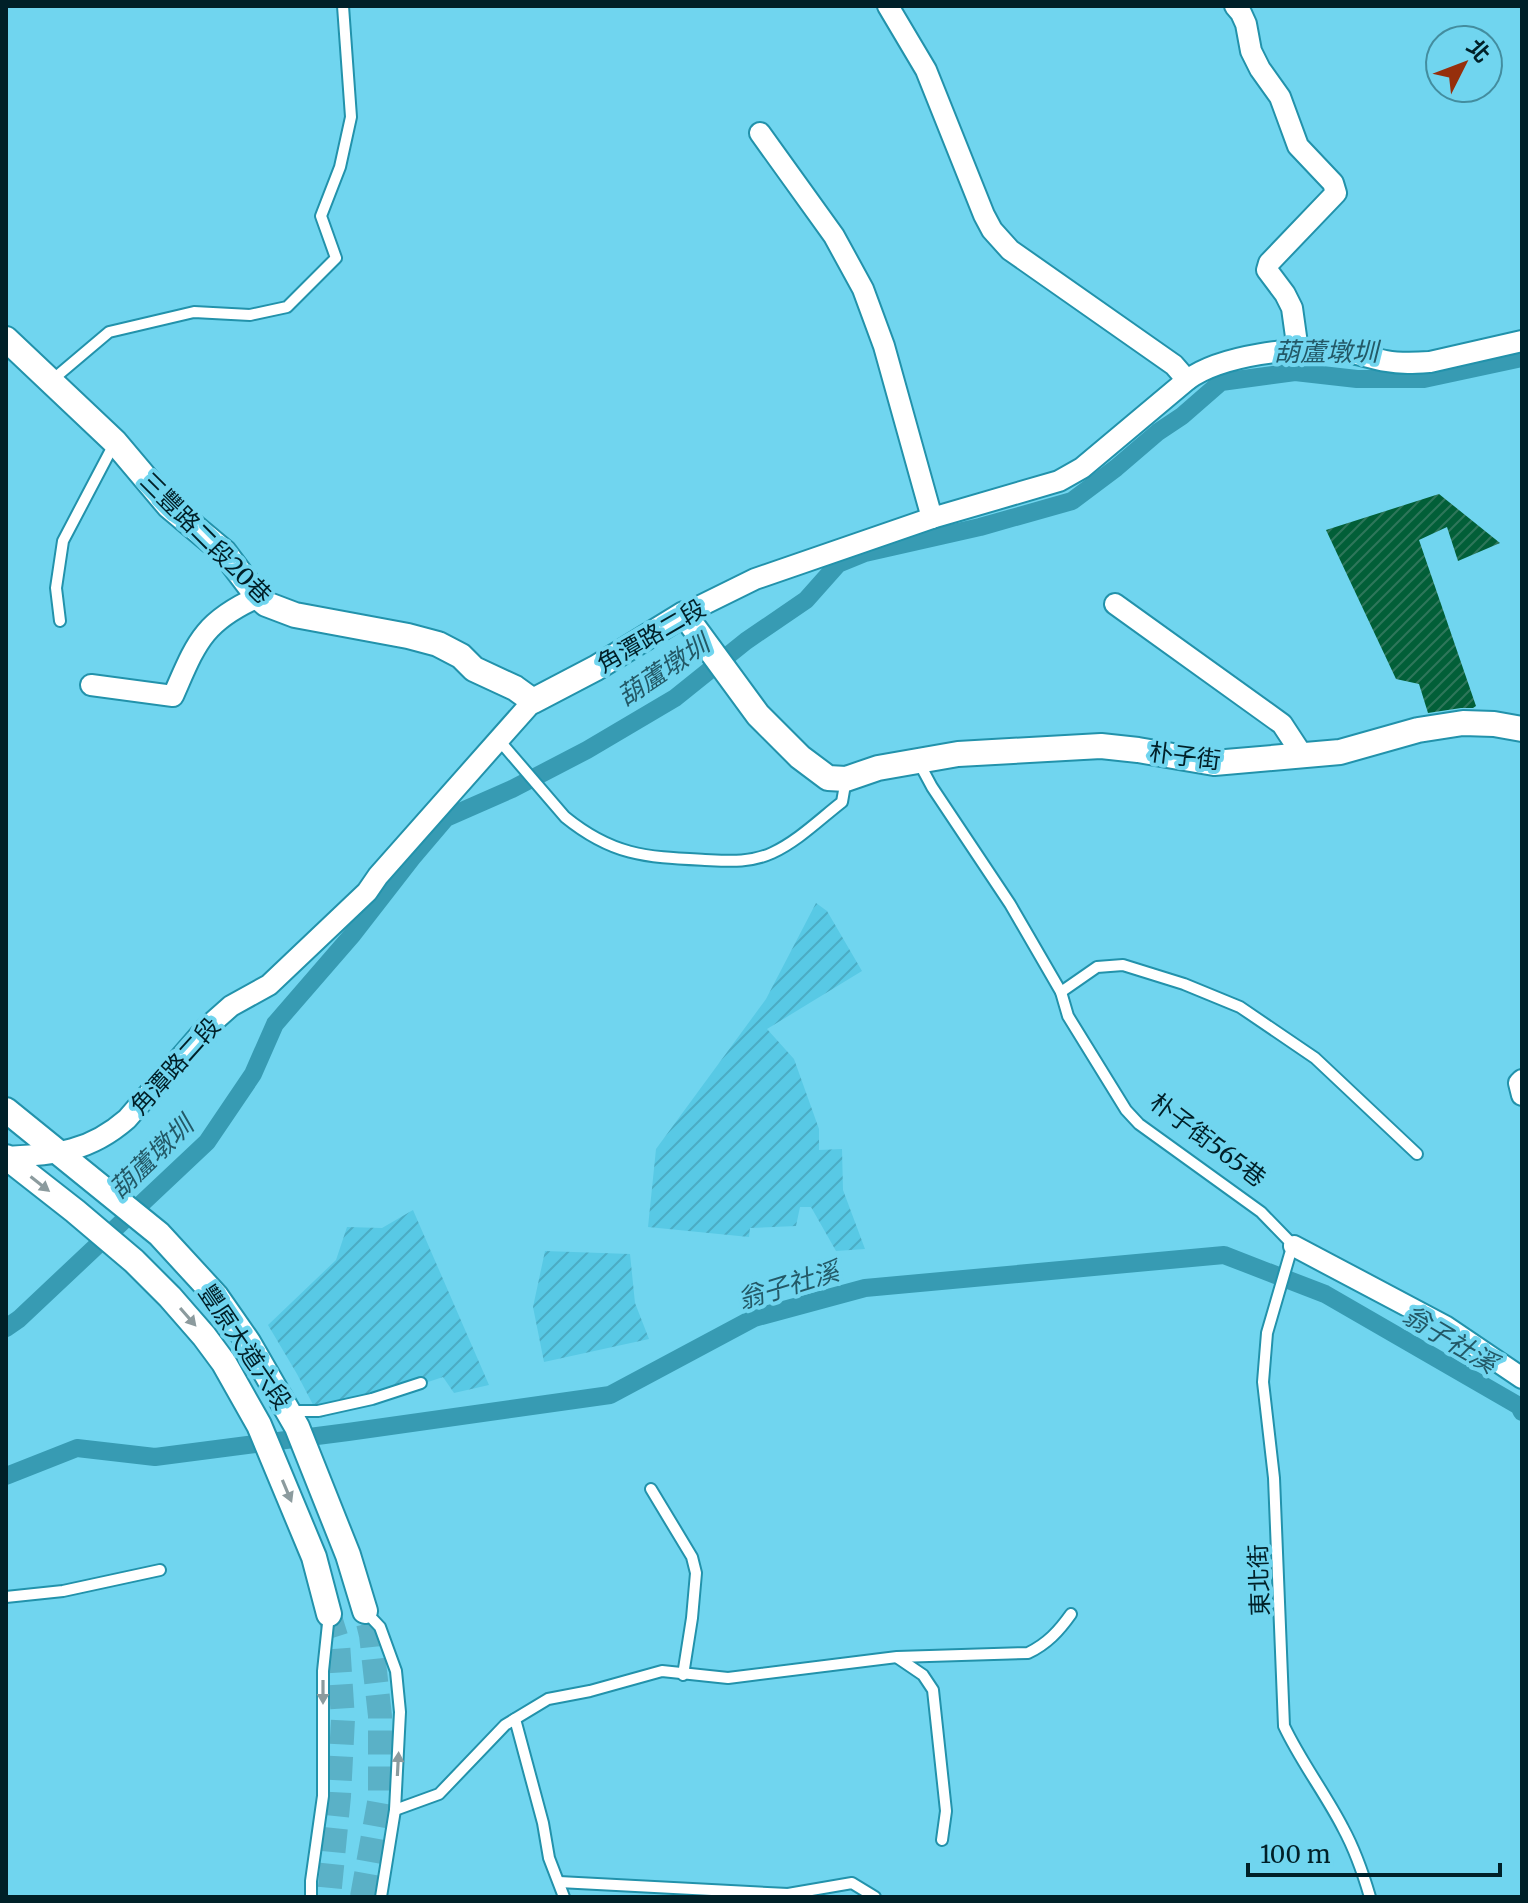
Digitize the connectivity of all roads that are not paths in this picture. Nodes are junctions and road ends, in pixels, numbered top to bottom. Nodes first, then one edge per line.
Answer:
1 (343, 6) edge
2 (888, 6) edge
3 (1235, 6) edge
4 (760, 133) dead end
5 (6, 339) edge
6 (1522, 341) edge
7 (1298, 351) junction
8 (1187, 380) junction
9 (51, 381) junction
10 (115, 442) junction
11 (932, 518) junction
12 (258, 597) junction
13 (1115, 604) dead end
14 (684, 614) junction
15 (60, 621) dead end
16 (91, 685) dead end
17 (533, 701) junction
18 (1522, 729) edge
19 (498, 739) junction
20 (1303, 756) junction
21 (918, 761) junction
22 (846, 779) junction
23 (1061, 992) junction
24 (1522, 1080) edge
25 (1522, 1095) edge
26 (6, 1110) edge
27 (60, 1153) junction
28 (1417, 1154) dead end
29 (6, 1157) edge
30 (1292, 1250) junction
31 (1522, 1378) edge
32 (421, 1383) dead end
33 (293, 1419) junction
34 (651, 1489) dead end
35 (160, 1570) dead end
36 (6, 1597) edge
37 (365, 1611) joint
38 (329, 1614) joint
39 (1071, 1614) dead end
40 (897, 1657) junction
41 (683, 1675) junction
42 (515, 1719) junction
43 (395, 1810) junction
44 (942, 1840) dead end
45 (559, 1882) junction
46 (311, 1897) edge
47 (381, 1897) edge
48 (564, 1897) edge
49 (875, 1897) edge
50 (1370, 1897) edge

1 - 9 lane
2 - 8 street
3 - 7 street
4 - 11 street
5 - 9 street, 三豐路二段20巷
6 - 7 street, 角潭路二段
7 - 8 street, 角潭路二段
8 - 11 street, 角潭路二段
9 - 10 street, 三豐路二段20巷
10 - 12 street, 三豐路二段20巷
10 - 15 lane
11 - 14 street, 角潭路二段
12 - 16 street
12 - 17 street, 三豐路二段20巷
13 - 20 street
14 - 17 street, 角潭路二段
14 - 22 street
17 - 19 street, 角潭路二段
18 - 20 street, 朴子街
19 - 22 lane
19 - 27 street, 角潭路二段
20 - 21 street, 朴子街
21 - 22 street, 朴子街
21 - 23 lane, 朴子街565巷
23 - 28 lane
23 - 30 lane, 朴子街565巷
24 - 25 street
26 - 27 street, 豐原大道六段
27 - 29 street, 角潭路二段
27 - 33 street, 豐原大道六段
29 -> 38 street, 豐原大道六段
30 - 31 street, 朴子街565巷
30 - 50 lane, 東北街
32 - 33 lane
33 - 37 street, 豐原大道六段
34 - 41 lane
35 - 36 lane
43 -> 37 lane
38 -> 46 lane
39 - 40 lane
40 - 41 lane
40 - 44 lane
41 - 42 lane
42 - 43 lane
42 - 45 lane
43 - 47 lane
45 - 48 lane
45 - 49 lane

